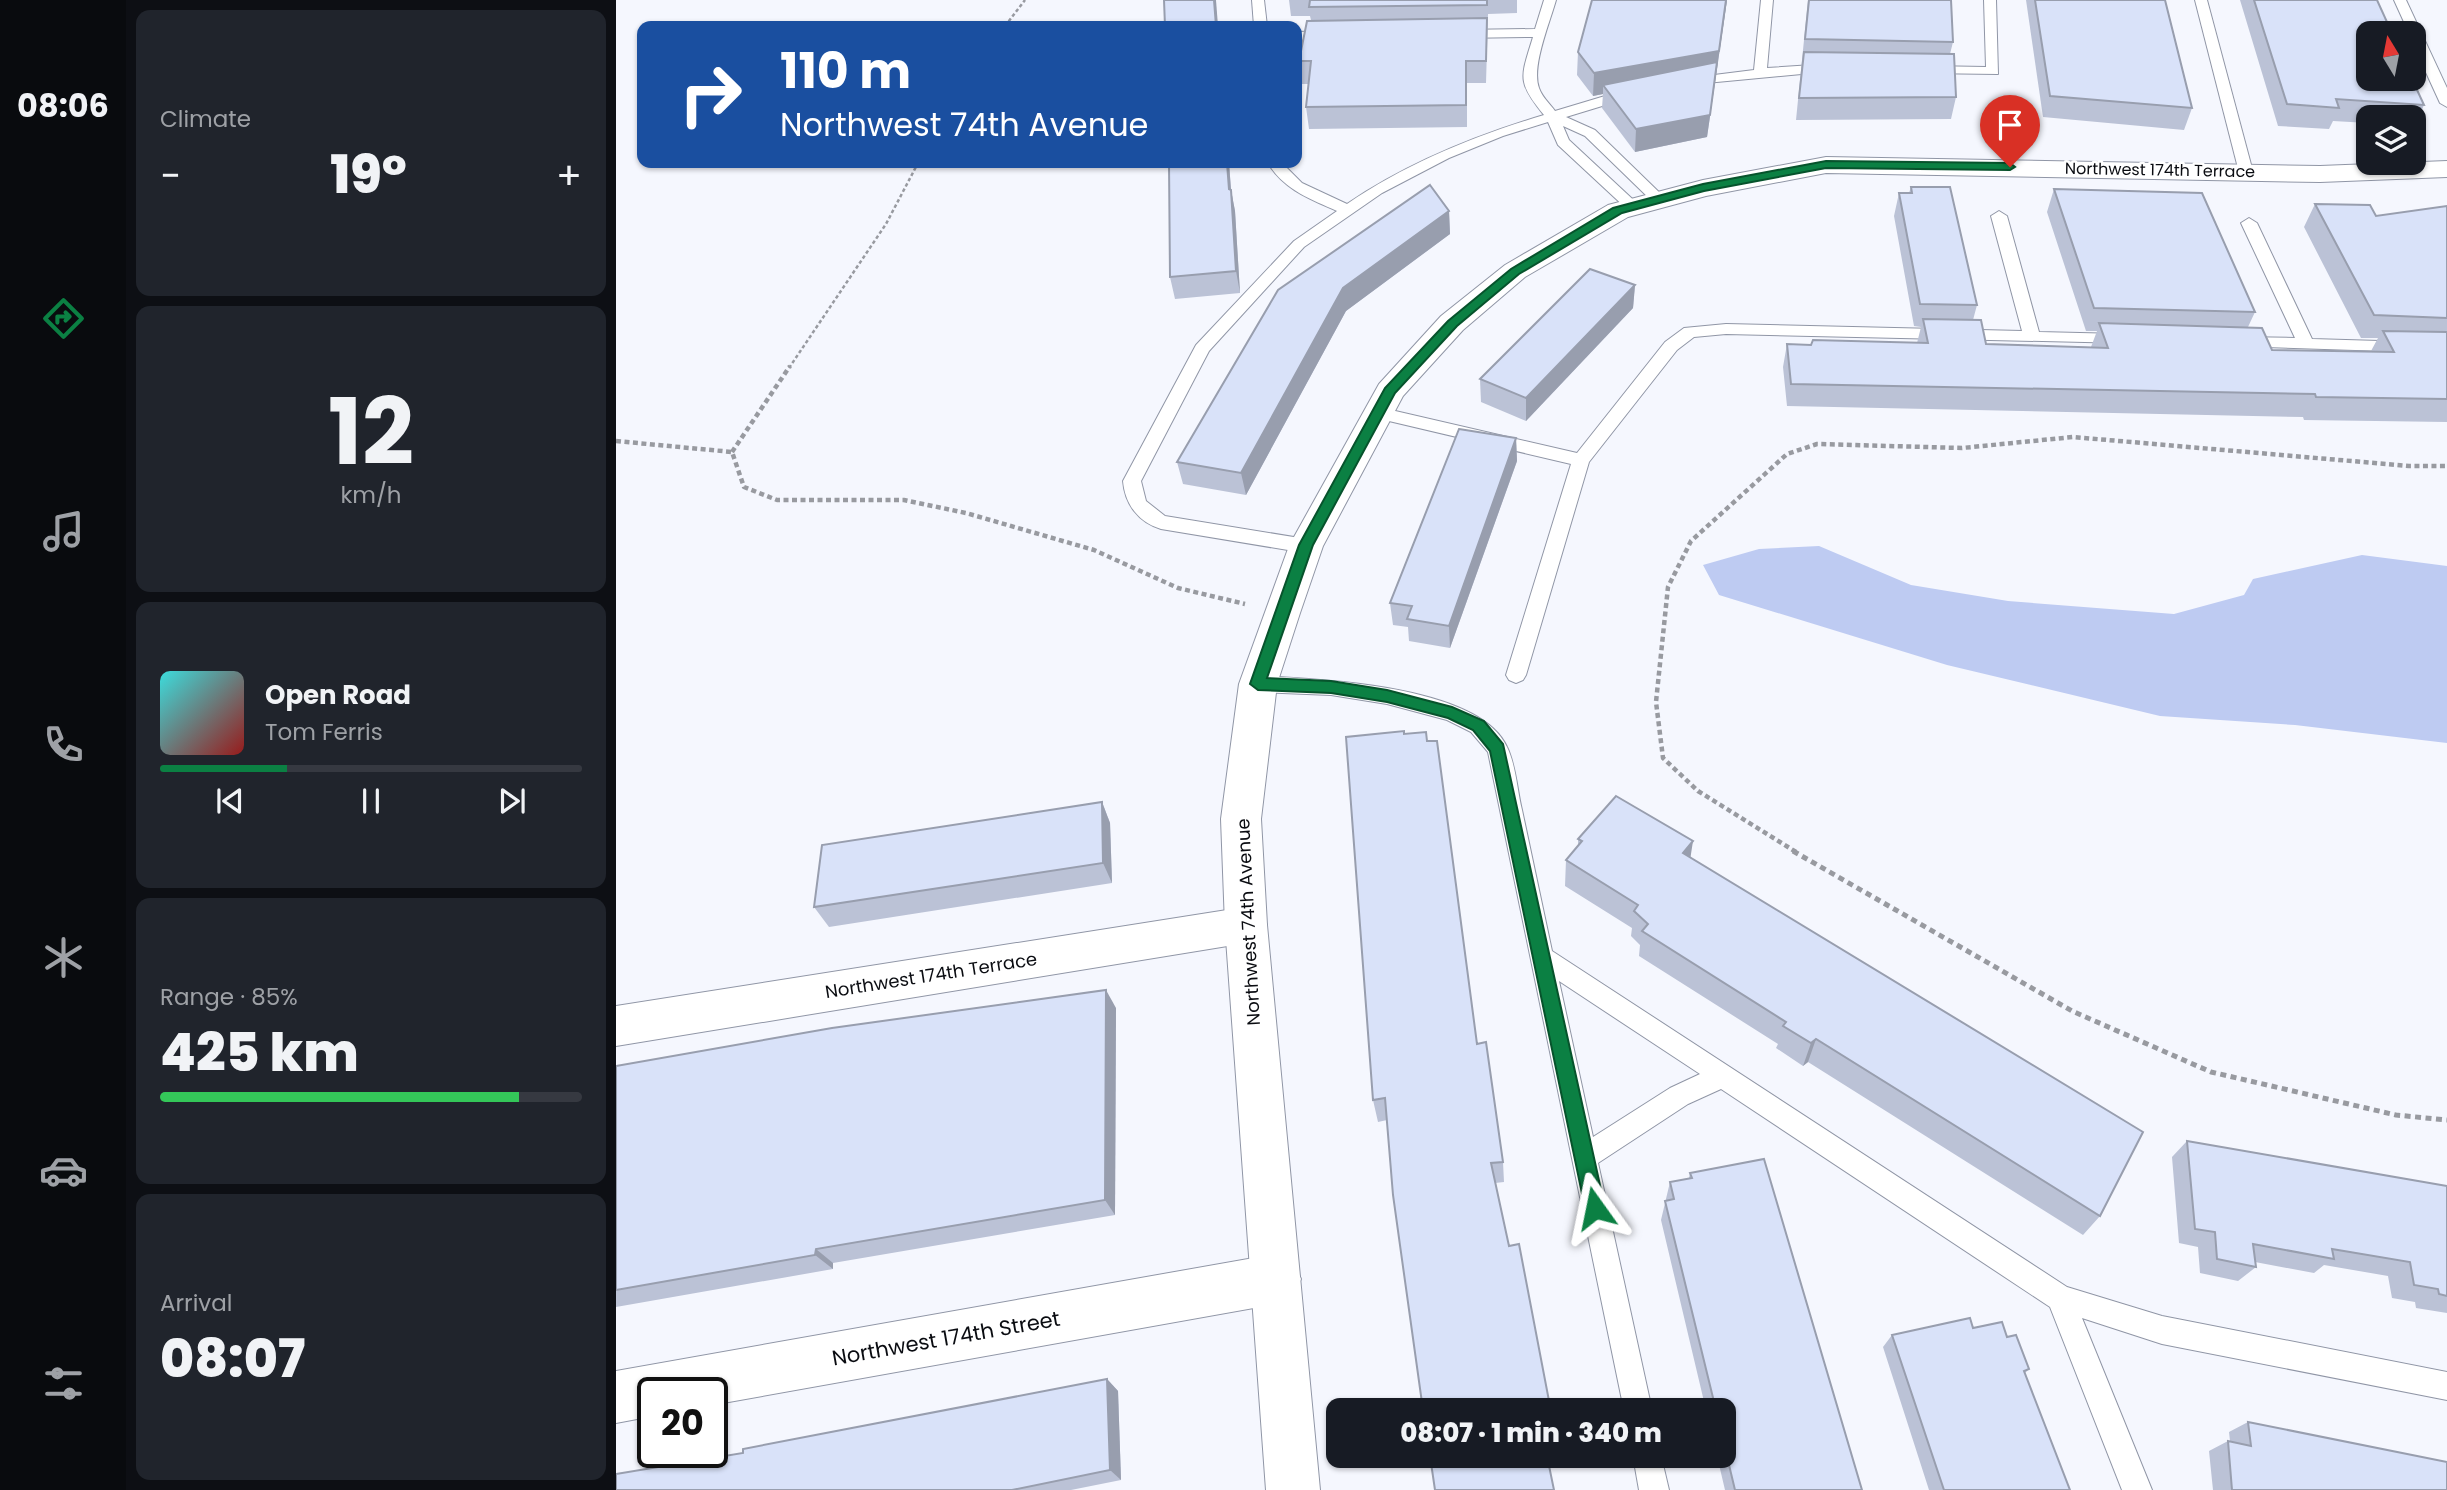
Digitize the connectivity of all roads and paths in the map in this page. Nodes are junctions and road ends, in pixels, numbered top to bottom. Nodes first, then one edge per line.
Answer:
1 (1025, 0) edge
2 (1258, 0) edge
3 (1550, 0) edge
4 (1767, 0) edge
5 (1990, 0) edge
6 (2201, 0) edge
7 (2400, 0) edge
8 (1008, 21) edge
9 (1260, 21) edge
10 (1540, 33) junction
11 (1446, 34) edge
12 (1351, 35) edge
13 (1302, 36) edge
14 (1840, 68) edge
15 (1917, 70) edge
16 (1759, 73) junction
17 (1680, 84) edge
18 (1642, 90) edge
19 (2447, 103) edge
20 (1552, 116) junction
21 (915, 168) edge
22 (1279, 168) edge
23 (2447, 169) edge
24 (2246, 172) junction
25 (1660, 200) junction
26 (1633, 207) junction
27 (1348, 210) junction
28 (1998, 216) dead end
29 (2249, 223) dead end
30 (1452, 323) joint
31 (2032, 337) junction
32 (2142, 340) edge
33 (2224, 342) edge
34 (2306, 344) junction
35 (2447, 348) edge
36 (1378, 413) junction
37 (616, 441) edge
38 (732, 452) junction
39 (1581, 460) junction
40 (2447, 466) edge
41 (1306, 545) junction
42 (1282, 613) junction
43 (1516, 675) dead end
44 (1258, 684) junction
45 (1246, 925) junction
46 (1542, 957) junction
47 (616, 1026) edge
48 (1723, 1076) junction
49 (2447, 1121) edge
50 (1585, 1157) junction
51 (1276, 1279) junction
52 (2060, 1298) junction
53 (2447, 1386) edge
54 (616, 1397) edge
55 (1635, 1398) edge
56 (1649, 1468) edge
57 (1293, 1490) edge
58 (1654, 1490) edge
59 (2137, 1490) edge

1 - 8 path
2 - 9 lane
3 - 10 lane
4 - 16 lane
5 - 15 lane
6 - 24 lane
7 - 19 lane
10 - 11 lane
10 - 20 lane
12 - 13 lane
14 - 16 lane
16 - 17 lane
18 - 20 lane
20 - 25 lane
20 - 26 lane
20 - 27 lane
21 - 38 path
22 - 27 lane
23 - 24 street, Northwest 174th Terrace
24 - 25 street, Northwest 174th Terrace
25 - 26 street, Northwest 174th Terrace
26 - 30 street, Northwest 174th Terrace
27 - 41 lane
28 - 31 lane
29 - 34 lane
30 - 36 street, Northwest 74th Avenue
31 - 32 lane
31 - 39 lane
33 - 34 lane
34 - 35 lane
36 - 39 lane
36 - 41 street, Northwest 74th Avenue
37 - 38 path
38 - 42 path
39 - 43 lane
40 - 49 path
41 - 42 street, Northwest 74th Avenue
42 - 44 street, Northwest 74th Avenue
44 - 45 street, Northwest 74th Avenue
44 - 46 lane
45 - 47 street, Northwest 174th Terrace
45 - 51 street, Northwest 74th Avenue
46 - 48 lane
46 - 50 lane
48 - 50 lane
48 - 52 lane
50 - 55 lane
51 - 54 street, Northwest 174th Street
51 - 57 street, Northwest 74th Avenue
52 - 53 lane
52 - 59 lane
56 - 58 lane

